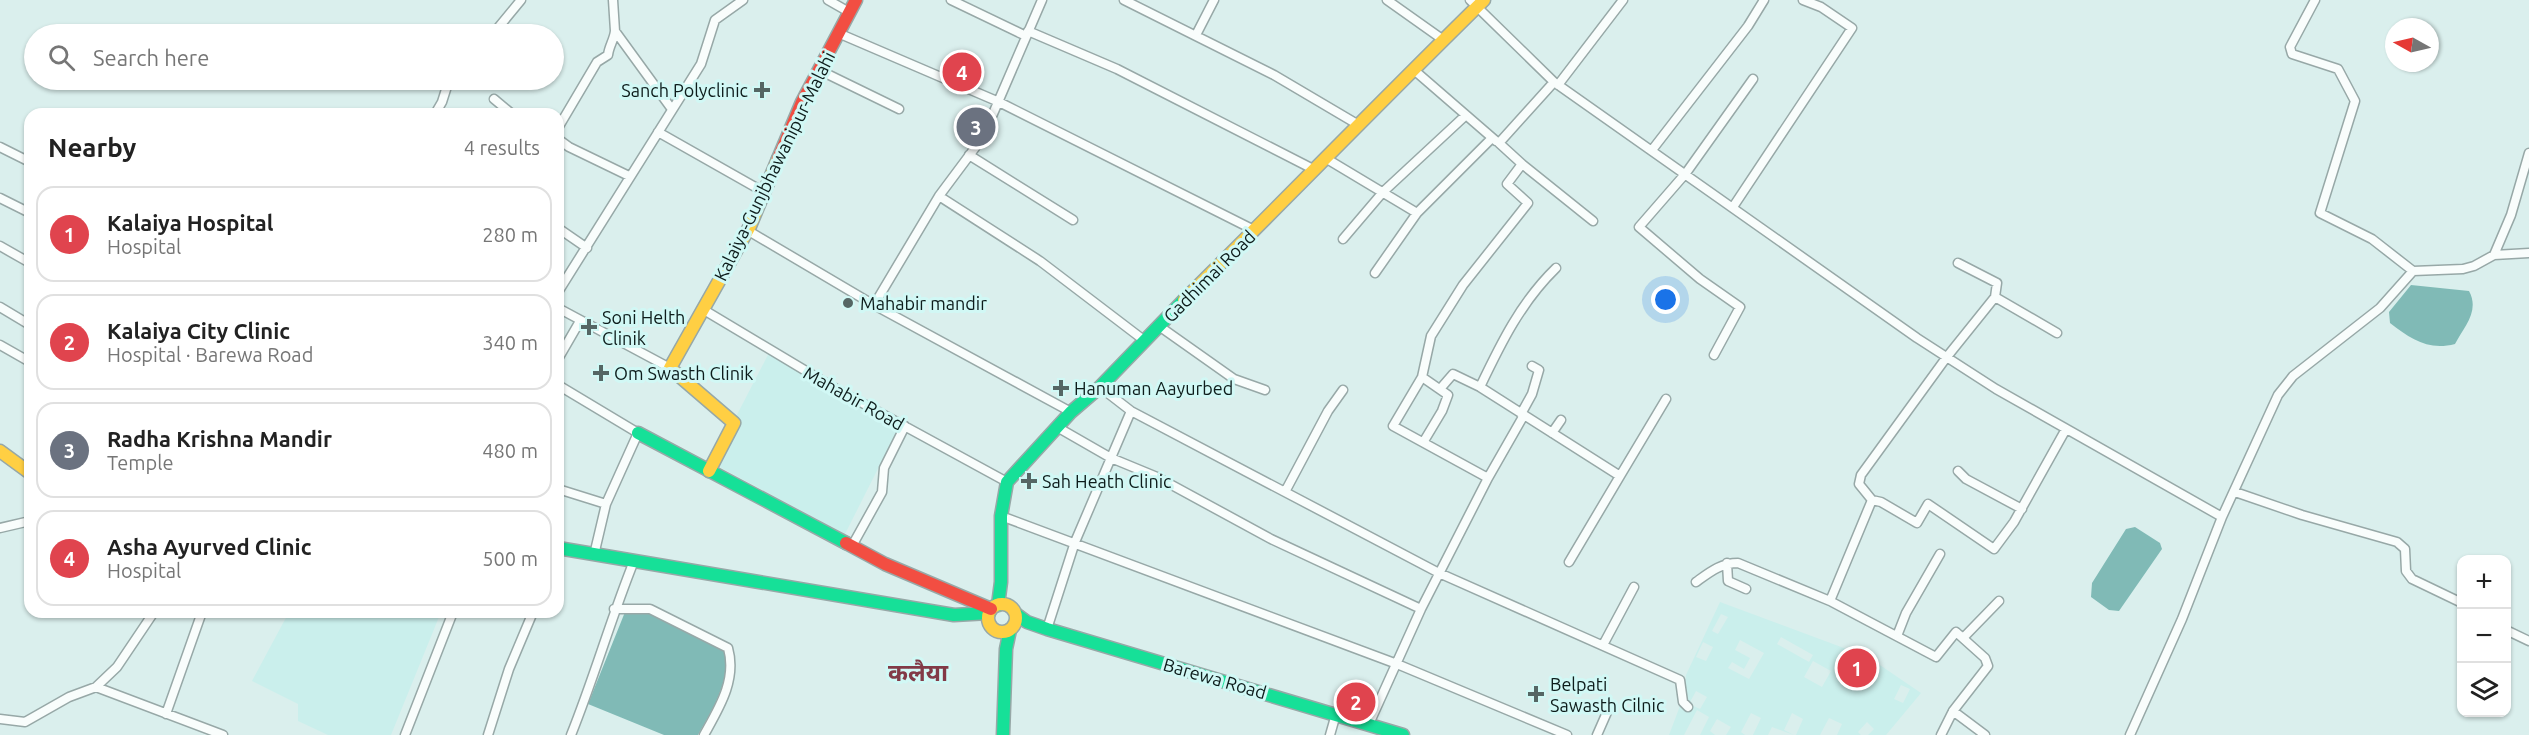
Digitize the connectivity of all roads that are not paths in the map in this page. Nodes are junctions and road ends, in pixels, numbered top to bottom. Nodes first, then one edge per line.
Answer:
1 (521, 0) edge
2 (613, 0) edge
3 (743, 0) edge
4 (828, 0) edge
5 (856, 0) edge
6 (951, 0) edge
7 (1042, 0) edge
8 (1124, 0) edge
9 (1214, 0) edge
10 (1387, 0) edge
11 (1623, 0) edge
12 (1764, 0) edge
13 (1803, 0) edge
14 (2314, 0) edge
15 (1477, 3) edge
16 (849, 12) junction
17 (501, 24) edge
18 (615, 31) junction
19 (838, 33) junction
20 (1027, 33) junction
21 (1196, 34) junction
22 (1442, 39) junction
23 (819, 70) junction
24 (1414, 70) junction
25 (1753, 79) dead end
26 (1556, 83) junction
27 (445, 90) edge
28 (494, 99) dead end
29 (999, 102) junction
30 (438, 108) edge
31 (505, 108) edge
32 (671, 108) junction
33 (899, 109) dead end
34 (1466, 115) junction
35 (564, 118) edge
36 (1357, 124) junction
37 (658, 132) junction
38 (1496, 141) junction
39 (564, 143) edge
40 (0, 147) edge
41 (1652, 150) junction
42 (2529, 153) edge
43 (969, 155) junction
44 (24, 159) edge
45 (1327, 159) junction
46 (1522, 164) junction
47 (1315, 171) junction
48 (1686, 173) junction
49 (629, 176) junction
50 (764, 192) junction
51 (1383, 192) junction
52 (939, 196) junction
53 (0, 198) edge
54 (1733, 207) junction
55 (24, 210) edge
56 (1417, 213) junction
57 (1073, 220) dead end
58 (1593, 221) dead end
59 (1254, 230) junction
60 (747, 231) junction
61 (564, 232) edge
62 (1342, 239) dead end
63 (0, 246) edge
64 (587, 248) junction
65 (2529, 253) edge
66 (2494, 255) junction
67 (24, 260) edge
68 (1958, 262) dead end
69 (1556, 267) dead end
70 (2413, 271) junction
71 (1376, 273) dead end
72 (564, 283) edge
73 (1995, 297) junction
74 (874, 304) junction
75 (0, 307) edge
76 (704, 310) junction
77 (564, 312) edge
78 (580, 321) junction
79 (24, 322) edge
80 (1160, 326) junction
81 (2057, 333) dead end
82 (1145, 341) junction
83 (0, 345) edge
84 (564, 349) edge
85 (1714, 355) dead end
86 (1946, 358) junction
87 (24, 359) edge
88 (1532, 366) dead end
89 (670, 368) junction
90 (1422, 377) junction
91 (1100, 387) junction
92 (1480, 387) junction
93 (564, 389) edge
94 (1440, 389) junction
95 (1265, 390) dead end
96 (1342, 390) dead end
97 (1666, 399) dead end
98 (1131, 411) junction
99 (1071, 412) junction
100 (1523, 415) junction
101 (1561, 420) dead end
102 (905, 426) junction
103 (1057, 427) junction
104 (2066, 429) junction
105 (638, 433) junction
106 (1552, 433) junction
107 (1424, 441) junction
108 (0, 451) edge
109 (1111, 458) junction
110 (24, 469) edge
111 (709, 471) junction
112 (1958, 471) dead end
113 (1620, 476) junction
114 (1488, 478) junction
115 (1006, 482) junction
116 (1286, 490) junction
117 (564, 491) edge
118 (2235, 492) junction
119 (1872, 500) junction
120 (606, 504) junction
121 (2022, 509) junction
122 (1001, 516) junction
123 (2222, 517) junction
124 (24, 522) edge
125 (0, 528) edge
126 (1075, 542) junction
127 (852, 546) junction
128 (564, 549) edge
129 (1940, 554) dead end
130 (594, 555) junction
131 (634, 561) junction
132 (1569, 562) dead end
133 (1727, 563) junction
134 (1439, 573) junction
135 (1696, 582) dead end
136 (1634, 587) dead end
137 (1746, 589) dead end
138 (1830, 601) junction
139 (1999, 601) dead end
140 (2457, 601) edge
141 (614, 609) junction
142 (1421, 609) junction
143 (1002, 613) junction
144 (150, 618) edge
145 (200, 618) edge
146 (451, 618) edge
147 (530, 618) edge
148 (1047, 629) junction
149 (1007, 631) junction
150 (2511, 632) edge
151 (1897, 636) junction
152 (1963, 638) junction
153 (2529, 641) edge
154 (1603, 645) junction
155 (1397, 664) junction
156 (96, 687) junction
157 (1688, 707) dead end
158 (1608, 710) dead end
159 (1953, 711) junction
160 (166, 714) junction
161 (1336, 714) junction
162 (0, 719) edge
163 (1375, 728) edge
164 (223, 735) edge
165 (405, 735) edge
166 (488, 735) edge
167 (571, 735) edge
168 (704, 735) edge
169 (1003, 735) edge
170 (1330, 735) edge
171 (1403, 735) edge
172 (1567, 735) edge
173 (1597, 735) edge
174 (1941, 735) edge
175 (1985, 735) edge
176 (2130, 735) edge

1 - 17 street
2 - 18 street
3 - 32 street
4 - 16 street
5 - 16 street, Kalaiya-Gunjbhawanipur-Malahi
6 - 20 street
7 - 20 street
8 - 21 street
9 - 21 street
10 - 22 street
11 - 26 street
12 - 41 street
13 - 54 street
14 - 70 street
15 - 22 street, Gadhimai Road
15 - 26 street
16 - 19 street, Kalaiya-Gunjbhawanipur-Malahi
18 - 32 street
18 - 35 street
19 - 23 street, Kalaiya-Gunjbhawanipur-Malahi
19 - 29 street
20 - 29 street
20 - 47 street
21 - 36 street
22 - 24 street, Gadhimai Road
23 - 33 street
23 - 50 street, Kalaiya-Gunjbhawanipur-Malahi
24 - 34 street
24 - 36 street, Gadhimai Road
25 - 48 street
26 - 38 street
26 - 41 street
27 - 30 street
28 - 31 street
29 - 43 street
29 - 59 street
32 - 37 street
34 - 38 street
34 - 51 street
36 - 45 street, Gadhimai Road
37 - 49 street
37 - 50 street
38 - 46 street
38 - 56 street
39 - 49 street
40 - 44 street
41 - 48 street
42 - 66 street
43 - 52 street
43 - 57 street
45 - 47 street, Gadhimai Road
45 - 51 street
46 - 58 street
46 - 90 street
47 - 59 street, Gadhimai Road
48 - 54 street
48 - 85 street
49 - 64 street
50 - 60 street, Kalaiya-Gunjbhawanipur-Malahi
51 - 56 street
51 - 62 street
52 - 74 street
52 - 82 street
53 - 55 street
54 - 86 street
56 - 71 street
59 - 80 street, Gadhimai Road
60 - 74 street
60 - 76 street, Kalaiya-Gunjbhawanipur-Malahi
61 - 64 street
63 - 67 street
64 - 72 street
65 - 66 street
66 - 70 street
68 - 73 street
69 - 92 street
70 - 118 street
73 - 81 street
73 - 86 street
74 - 99 street
75 - 79 street
76 - 89 street, Kalaiya-Gunjbhawanipur-Malahi
76 - 102 street, Mahabir Road
77 - 78 street
78 - 84 street
78 - 89 street
80 - 82 street, Gadhimai Road
80 - 95 street
82 - 91 street, Gadhimai Road
83 - 87 street
86 - 104 street
86 - 119 street
88 - 100 street
89 - 111 street
90 - 94 street
90 - 107 street
91 - 98 street
91 - 99 street, Gadhimai Road
92 - 94 street
92 - 100 street
93 - 105 street
94 - 107 street
96 - 116 street
97 - 113 street
98 - 109 street
98 - 116 street
99 - 103 street, Gadhimai Road
100 - 106 street
100 - 114 street
101 - 106 street
102 - 115 street, Mahabir Road
102 - 127 street
103 - 109 street
103 - 115 street, Gadhimai Road
104 - 121 street
104 - 123 street
105 - 111 street
105 - 120 street
106 - 113 street
107 - 114 street
108 - 110 street
109 - 126 street
109 - 142 street
111 - 127 street
112 - 121 street
113 - 132 street
114 - 134 street
115 - 122 street
116 - 134 street
117 - 120 street
118 - 123 street
118 - 140 street
119 - 121 street
119 - 138 street
120 - 130 street
122 - 126 street
122 - 143 street
123 - 176 street
124 - 125 street
126 - 148 street
126 - 155 street
127 - 143 street
128 - 130 street
129 - 151 street
130 - 131 street
131 - 141 street
131 - 143 street
133 - 135 street
133 - 137 street
133 - 138 street
134 - 142 street
134 - 154 street
136 - 154 street
138 - 151 street
139 - 152 street
141 - 167 street
141 - 168 street
142 - 155 street
143 - 148 street, Barewa Road
143 - 149 street
143 - 149 street
144 - 156 street
145 - 160 street
146 - 165 street
147 - 166 street
148 - 161 street, Barewa Road
149 - 169 street
150 - 153 street
151 - 152 street
152 - 159 street
154 - 157 street
155 - 163 street
155 - 172 street
156 - 160 street
156 - 162 street
158 - 173 street
159 - 174 street
159 - 175 street
160 - 164 street
161 - 163 street, Barewa Road
161 - 170 street
163 - 171 street, Barewa Road

